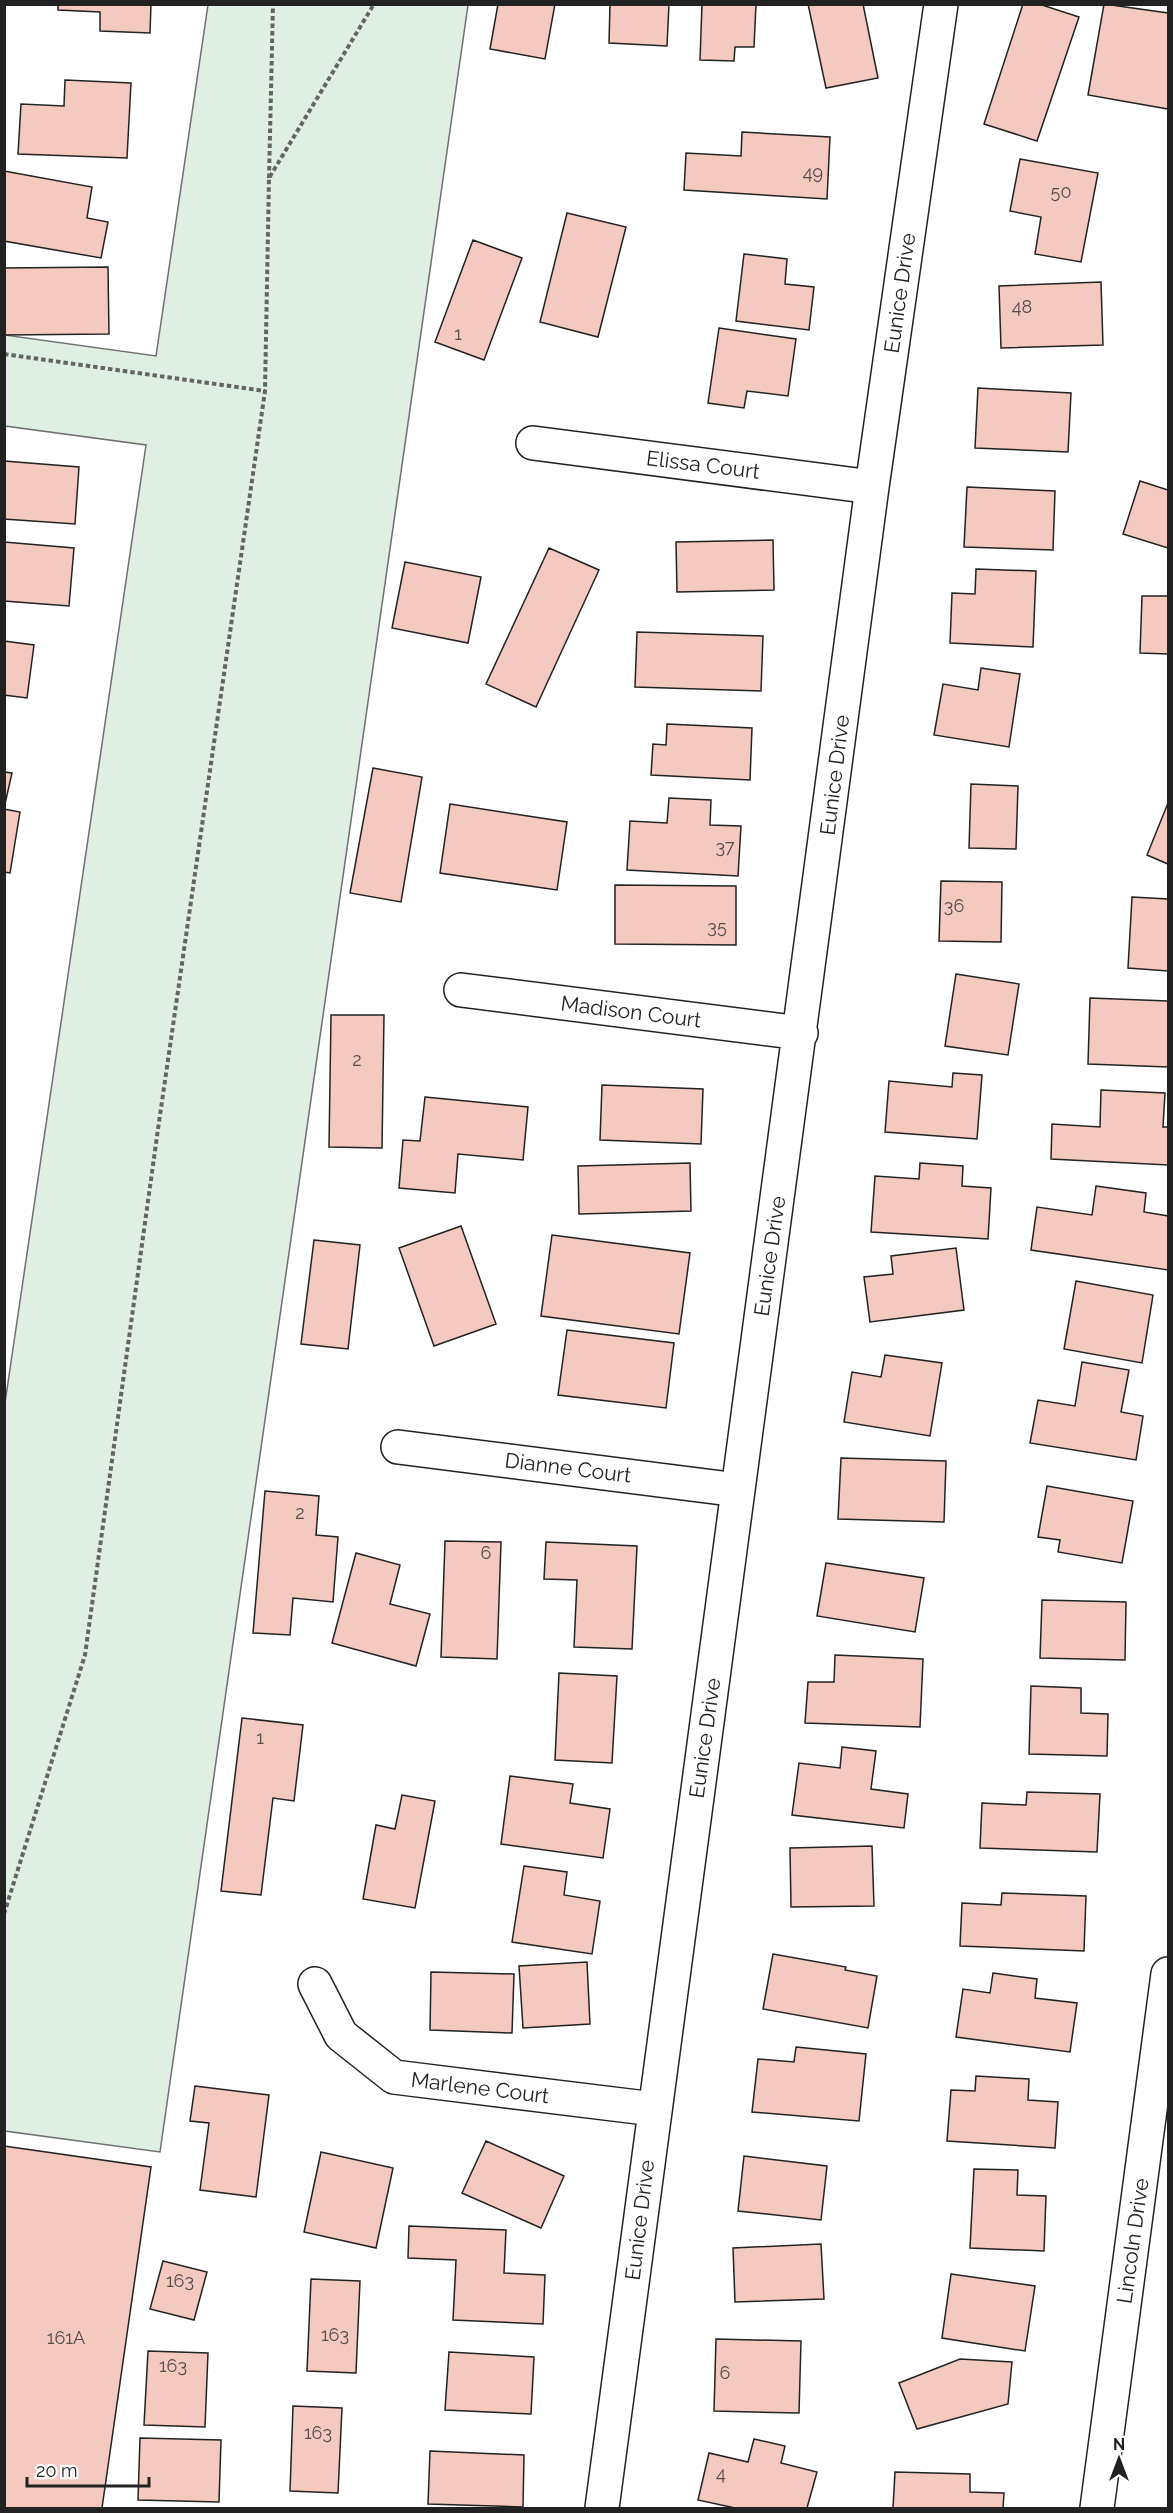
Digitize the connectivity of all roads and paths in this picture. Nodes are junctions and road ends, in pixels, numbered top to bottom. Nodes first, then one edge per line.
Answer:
1 (273, 4) edge
2 (374, 4) edge
3 (941, 4) edge
4 (269, 178) junction
5 (4, 354) edge
6 (265, 391) junction
7 (533, 443) dead end
8 (872, 487) junction
9 (461, 990) dead end
10 (801, 1034) junction
11 (398, 1447) dead end
12 (738, 1490) junction
13 (4, 1914) edge
14 (1168, 1974) edge
15 (315, 1984) dead end
16 (654, 2109) junction
17 (602, 2508) edge
18 (1097, 2508) edge

1 - 4 path
2 - 4 path
3 - 8 street, Eunice Drive
4 - 6 path
5 - 6 path
6 - 13 path
7 - 8 street, Elissa Court
8 - 10 street, Eunice Drive
9 - 10 street, Madison Court
10 - 12 street, Eunice Drive
11 - 12 street, Dianne Court
12 - 16 street, Eunice Drive
14 - 18 street, Lincoln Drive
15 - 16 street, Marlene Court
16 - 17 street, Eunice Drive

